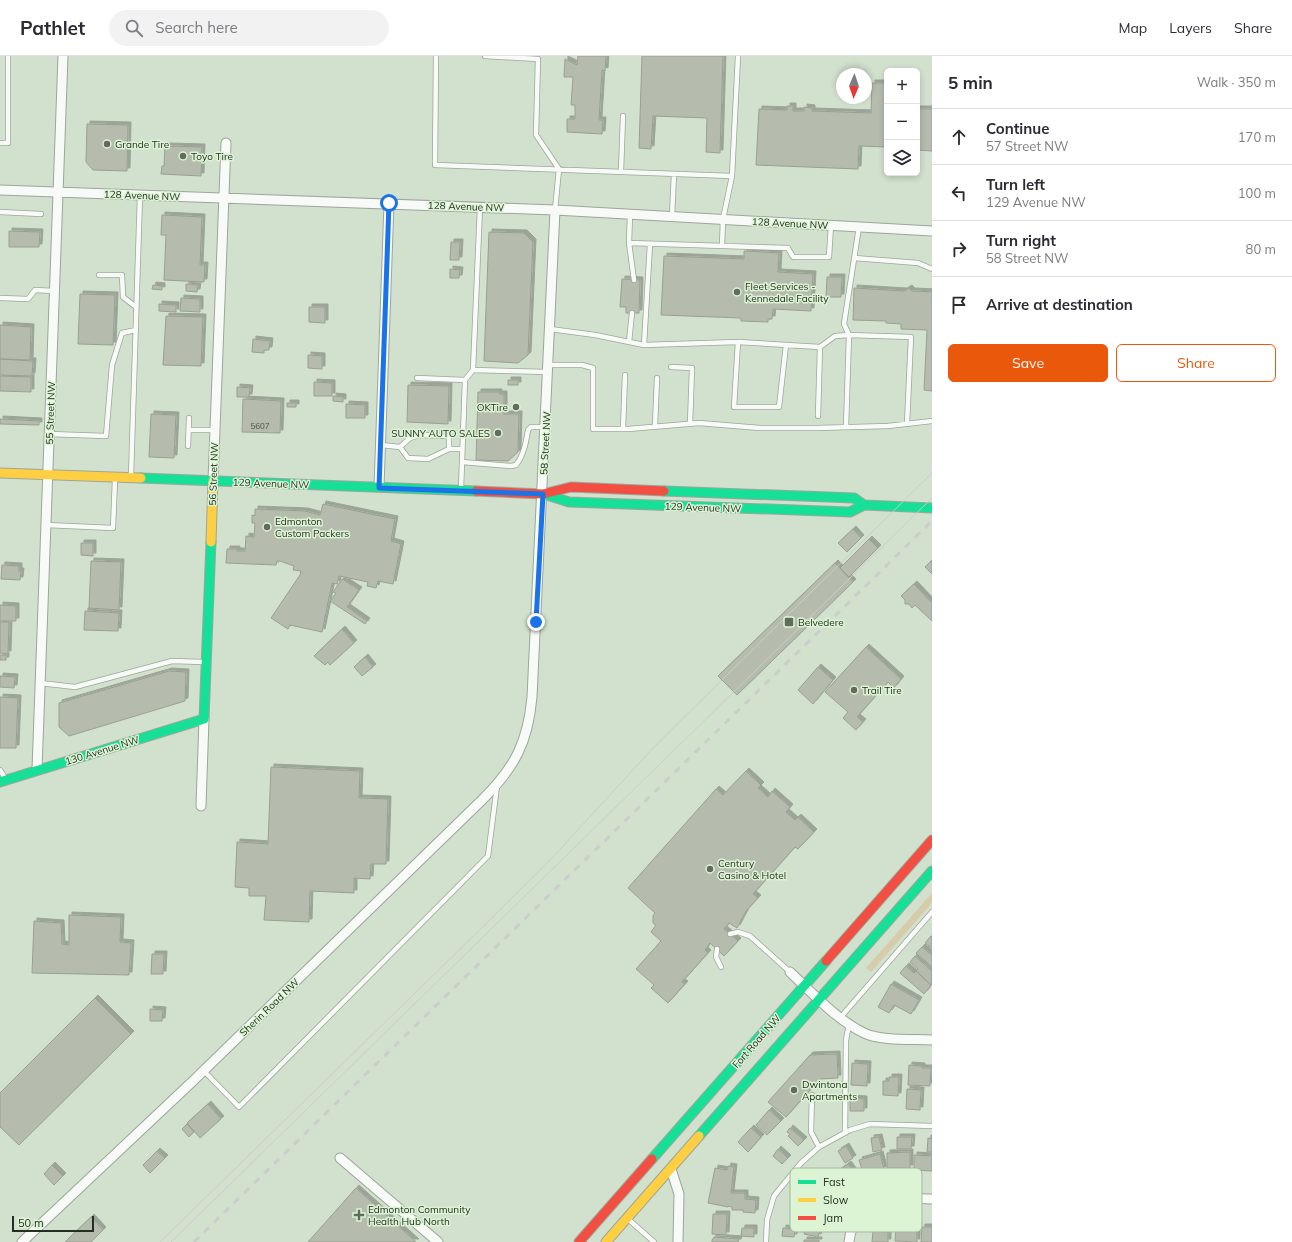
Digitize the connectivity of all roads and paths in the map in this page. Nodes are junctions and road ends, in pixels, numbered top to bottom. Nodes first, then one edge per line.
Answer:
1 (8, 56) edge
2 (63, 56) edge
3 (436, 56) edge
4 (485, 56) edge
5 (738, 56) edge
6 (622, 116) dead end
7 (0, 143) edge
8 (226, 143) dead end
9 (558, 170) junction
10 (621, 171) junction
11 (674, 174) junction
12 (732, 176) junction
13 (0, 190) edge
14 (58, 192) junction
15 (140, 195) junction
16 (224, 198) junction
17 (389, 203) junction
18 (480, 207) junction
19 (555, 210) junction
20 (0, 212) edge
21 (41, 214) dead end
22 (630, 214) junction
23 (672, 216) junction
24 (723, 219) junction
25 (831, 225) junction
26 (859, 227) junction
27 (932, 231) edge
28 (629, 244) junction
29 (650, 244) junction
30 (722, 246) junction
31 (854, 258) junction
32 (932, 269) edge
33 (98, 275) dead end
34 (634, 280) dead end
35 (54, 291) junction
36 (0, 298) edge
37 (136, 307) junction
38 (632, 313) dead end
39 (550, 329) junction
40 (136, 330) junction
41 (849, 335) junction
42 (630, 342) junction
43 (738, 342) junction
44 (644, 345) junction
45 (786, 345) junction
46 (820, 347) junction
47 (671, 367) dead end
48 (548, 368) junction
49 (473, 370) junction
50 (625, 375) dead end
51 (417, 378) dead end
52 (657, 378) dead end
53 (465, 380) junction
54 (818, 416) dead end
55 (189, 418) dead end
56 (932, 421) edge
57 (690, 424) junction
58 (907, 424) junction
59 (655, 426) junction
60 (545, 427) junction
61 (846, 427) junction
62 (623, 429) junction
63 (189, 430) junction
64 (215, 430) junction
65 (49, 434) junction
66 (381, 445) junction
67 (188, 446) dead end
68 (400, 446) junction
69 (449, 449) junction
70 (462, 449) junction
71 (462, 462) junction
72 (0, 473) edge
73 (48, 474) junction
74 (115, 477) junction
75 (131, 478) junction
76 (213, 481) junction
77 (379, 488) junction
78 (461, 491) junction
79 (543, 494) junction
80 (864, 505) junction
81 (932, 508) edge
82 (46, 525) junction
83 (206, 662) junction
84 (40, 683) junction
85 (204, 719) junction
86 (510, 768) joint
87 (0, 770) edge
88 (37, 770) junction
89 (3, 781) edge
90 (498, 784) junction
91 (201, 806) dead end
92 (932, 840) edge
93 (932, 871) edge
94 (932, 912) edge
95 (730, 934) dead end
96 (717, 949) dead end
97 (721, 967) dead end
98 (790, 972) joint
99 (805, 985) junction
100 (819, 999) junction
101 (840, 1018) junction
102 (849, 1024) junction
103 (932, 1040) edge
104 (204, 1070) junction
105 (812, 1095) dead end
106 (932, 1126) edge
107 (845, 1133) junction
108 (819, 1147) junction
109 (340, 1158) dead end
110 (671, 1168) junction
111 (797, 1168) edge
112 (790, 1176) edge
113 (922, 1199) edge
114 (932, 1199) edge
115 (627, 1218) junction
116 (851, 1232) edge
117 (26, 1241) edge
118 (438, 1242) edge
119 (579, 1242) edge
120 (606, 1242) edge
121 (654, 1242) edge
122 (678, 1242) edge
123 (766, 1242) edge
124 (850, 1242) edge

1 - 7 lane
2 - 14 street, 55 Street NW
3 - 9 lane
4 - 9 lane
5 - 12 lane
6 - 10 lane
8 - 16 street, 56 Street NW
9 - 10 lane
9 - 19 lane
10 - 11 lane
11 - 12 lane
11 - 23 lane
12 - 24 lane
13 - 14 street, 128 Avenue NW
14 - 15 street, 128 Avenue NW
14 - 35 street, 55 Street NW
15 - 16 street, 128 Avenue NW
15 - 37 lane
16 - 17 street, 128 Avenue NW
16 - 64 street, 56 Street NW
17 - 18 street, 128 Avenue NW
17 - 66 street
18 - 19 street, 128 Avenue NW
18 - 49 lane
19 - 22 street, 128 Avenue NW
19 - 39 street, 58 Street NW
20 - 21 lane
22 - 23 street, 128 Avenue NW
22 - 28 lane
23 - 24 street, 128 Avenue NW
24 - 25 street, 128 Avenue NW
24 - 30 lane
25 - 26 street, 128 Avenue NW
25 - 30 lane
26 - 27 street, 128 Avenue NW
26 - 31 lane
28 - 29 lane
28 - 34 lane
29 - 30 lane
29 - 44 lane
31 - 32 lane
31 - 41 lane
33 - 37 lane
35 - 36 lane
35 - 65 street, 55 Street NW
37 - 40 lane
38 - 42 lane
39 - 42 lane
39 - 48 street, 58 Street NW
40 - 65 lane
40 - 75 lane
41 - 46 lane
41 - 58 lane
41 - 61 lane
42 - 44 lane
43 - 44 lane
43 - 45 lane
43 - 45 lane
45 - 46 lane
46 - 54 lane
47 - 57 lane
48 - 49 lane
48 - 60 street, 58 Street NW
48 - 62 lane
49 - 53 lane
50 - 62 lane
51 - 53 lane
52 - 59 lane
53 - 70 lane
55 - 63 lane
56 - 58 lane
57 - 59 lane
57 - 61 lane
58 - 61 lane
59 - 62 lane
60 - 71 lane
60 - 79 street, 58 Street NW
63 - 64 lane
63 - 67 lane
64 - 76 street, 56 Street NW
65 - 73 street, 55 Street NW
66 - 68 lane
66 - 77 street
68 - 69 lane
68 - 69 lane
69 - 70 lane
70 - 71 lane
71 - 78 lane
72 - 73 street, 129 Avenue NW
73 - 74 street, 129 Avenue NW
73 - 82 street, 55 Street NW
74 - 75 street, 129 Avenue NW
74 - 82 lane
75 - 76 street, 129 Avenue NW
76 - 77 street, 129 Avenue NW
76 - 83 street, 56 Street NW
77 - 78 street, 129 Avenue NW
78 - 79 street, 129 Avenue NW
79 - 80 street, 129 Avenue NW
79 - 80 street, 129 Avenue NW
79 - 86 street, 58 Street NW
80 - 81 street, 129 Avenue NW
82 - 84 street, 55 Street NW
83 - 84 lane
83 - 85 street, 56 Street NW
84 - 88 street, 55 Street NW
85 - 88 street, 130 Avenue NW
85 - 91 street, 56 Street NW
86 - 90 street, Sherin Road NW
87 - 89 lane
88 - 89 street, 130 Avenue NW
90 - 104 street, Sherin Road NW
90 - 104 lane
92 - 99 street, Fort Road NW
93 - 100 street, Fort Road NW
94 - 101 lane
95 - 98 lane
96 - 97 lane
98 - 99 street
99 - 100 street
99 - 119 street, Fort Road NW
100 - 101 street
100 - 110 street, Fort Road NW
101 - 102 street
102 - 103 street
102 - 107 lane
104 - 117 street, Sherin Road NW
105 - 108 lane
106 - 107 lane
107 - 108 lane
108 - 111 lane
109 - 118 street
110 - 115 street, Fort Road NW
110 - 122 street
112 - 123 lane
113 - 114 street
115 - 120 street, Fort Road NW
115 - 121 lane
116 - 124 street

